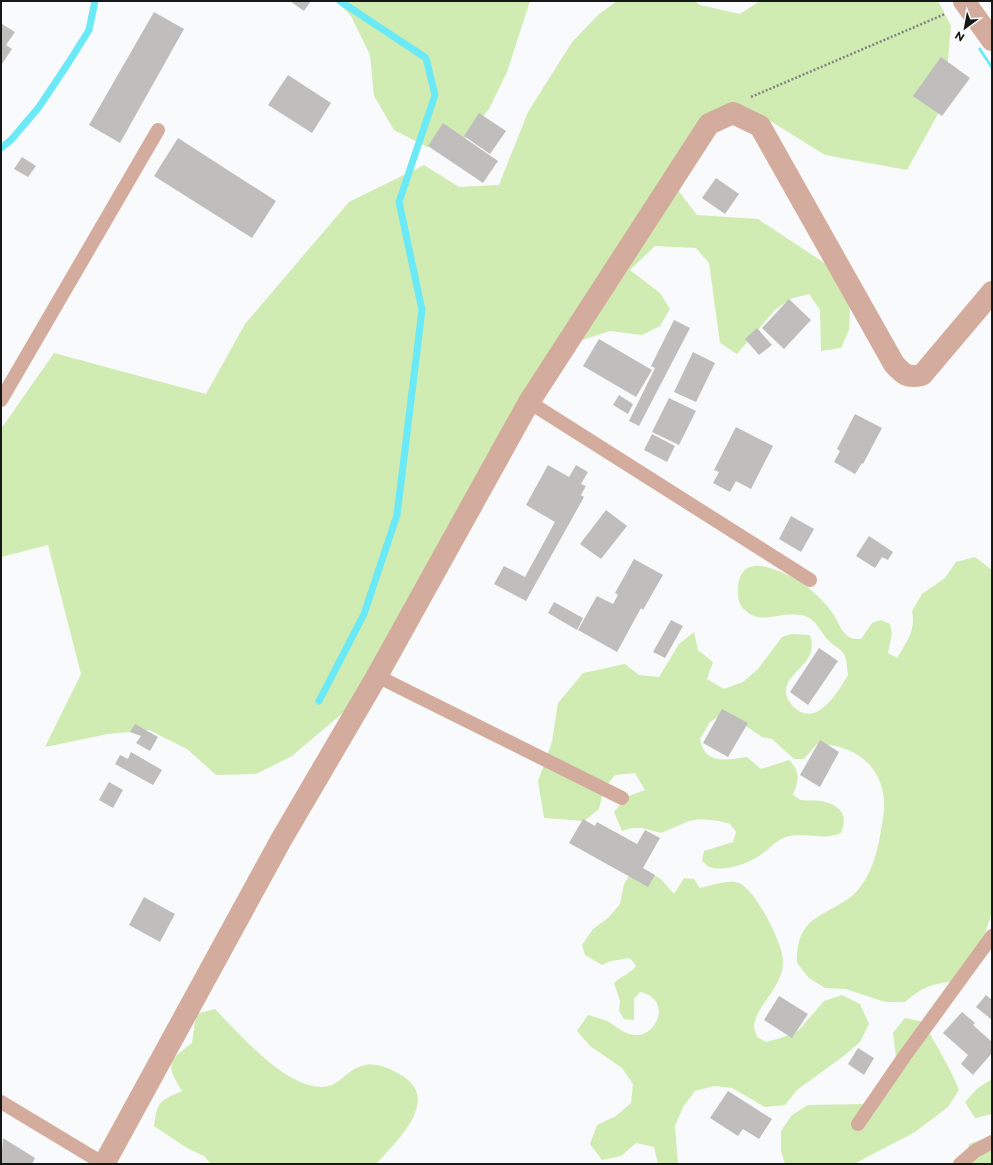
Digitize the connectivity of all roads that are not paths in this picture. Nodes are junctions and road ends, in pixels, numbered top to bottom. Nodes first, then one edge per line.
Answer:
1 (966, 3) edge
2 (990, 32) edge
3 (158, 130) dead end
4 (992, 292) edge
5 (1, 400) edge
6 (529, 402) junction
7 (810, 580) dead end
8 (377, 676) junction
9 (622, 798) dead end
10 (992, 936) edge
11 (1, 1102) edge
12 (858, 1124) dead end
13 (992, 1142) edge
14 (104, 1164) edge
15 (960, 1164) edge

1 - 2 street
3 - 5 lane
4 - 6 street
6 - 7 lane
6 - 8 street
8 - 9 lane
8 - 14 street
10 - 12 lane
11 - 14 lane
13 - 15 lane

